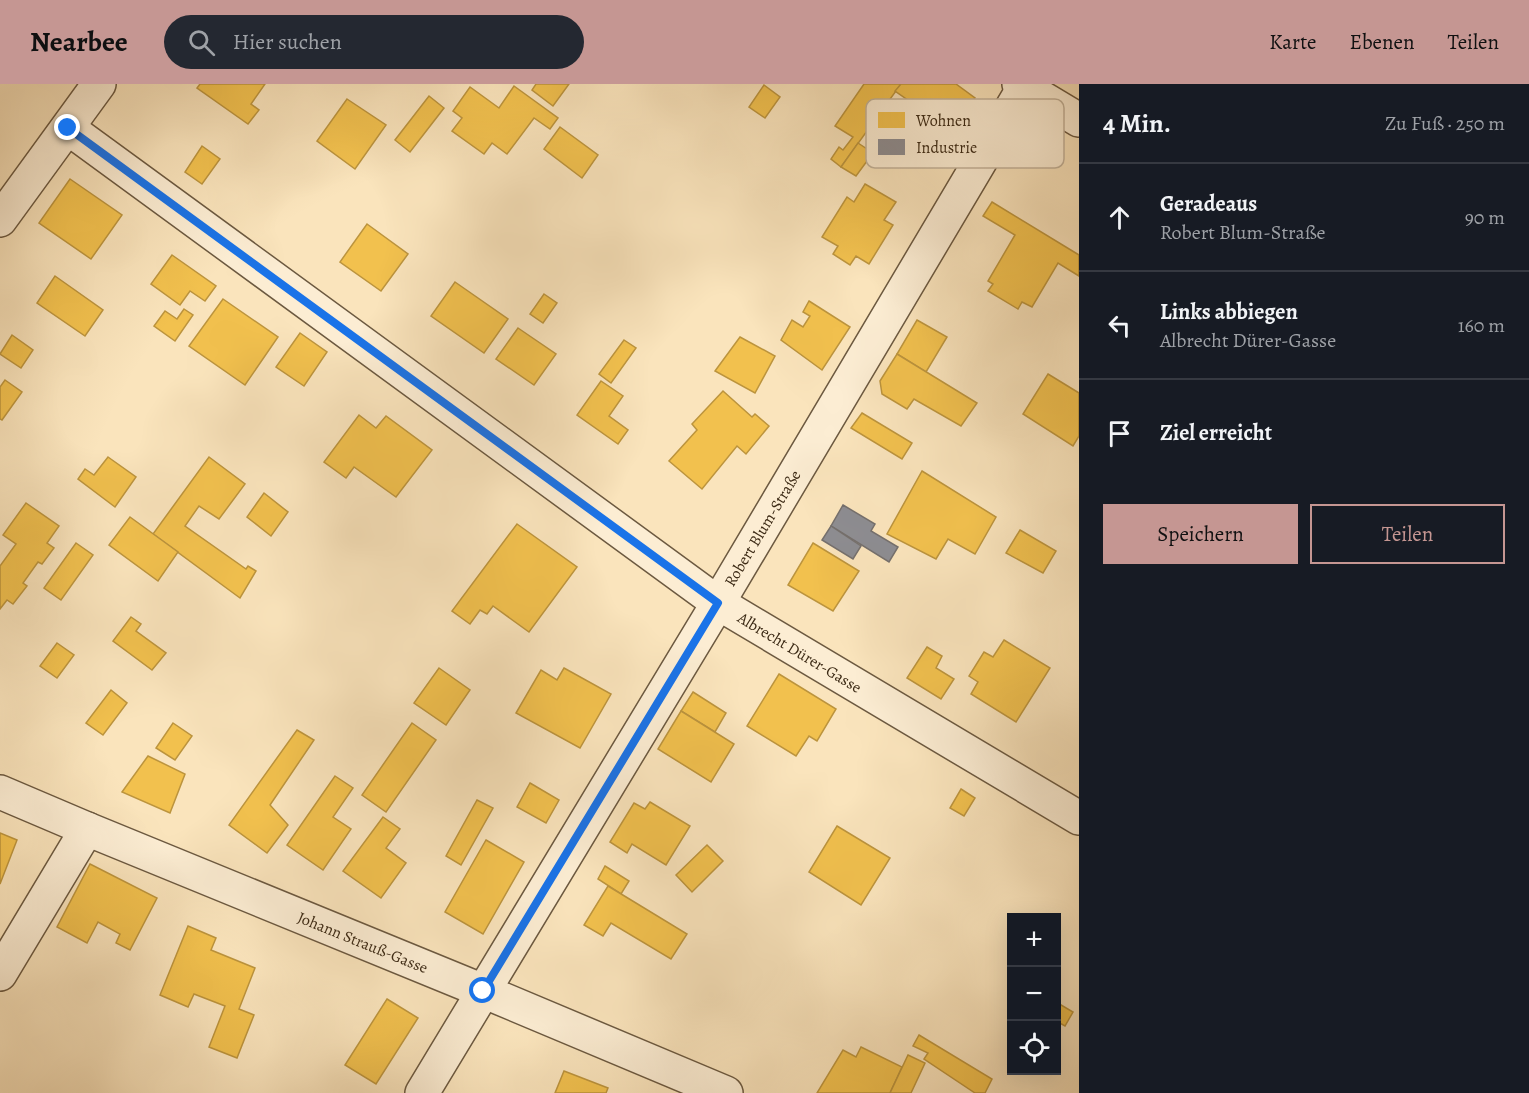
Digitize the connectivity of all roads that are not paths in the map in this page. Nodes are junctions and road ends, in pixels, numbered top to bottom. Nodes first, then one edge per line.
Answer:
1 (99, 84) edge
2 (1023, 85) edge
3 (1015, 99) edge
4 (1045, 99) edge
5 (1064, 111) edge
6 (1079, 120) edge
7 (68, 128) junction
8 (974, 168) edge
9 (0, 220) edge
10 (718, 603) junction
11 (0, 792) edge
12 (1079, 818) edge
13 (87, 829) junction
14 (0, 974) edge
15 (483, 991) junction
16 (422, 1093) edge
17 (726, 1093) edge

1 - 7 street
2 - 3 street, Robert Blum-Straße
2 - 4 street
5 - 6 street
7 - 9 street
7 - 10 street, Albrecht Dürer-Gasse
8 - 10 street, Robert Blum-Straße
10 - 12 street, Albrecht Dürer-Gasse
10 - 15 street, Robert Blum-Straße
11 - 13 street, Johann Strauß-Gasse
13 - 14 street
13 - 15 street, Johann Strauß-Gasse
15 - 16 street, Robert Blum-Straße
15 - 17 street, Johann Strauß-Gasse

